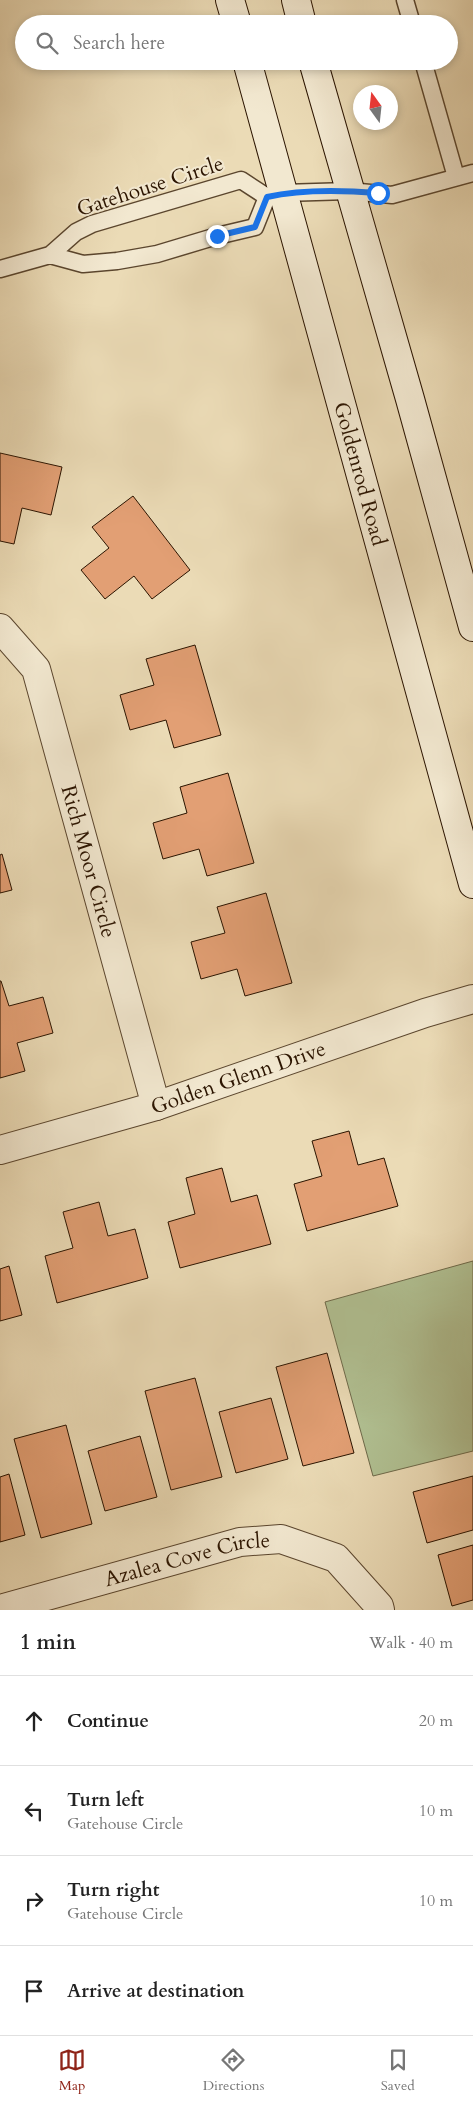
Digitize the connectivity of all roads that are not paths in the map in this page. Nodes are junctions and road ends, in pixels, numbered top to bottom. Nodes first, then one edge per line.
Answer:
1 (230, 0) edge
2 (296, 0) edge
3 (405, 0) edge
4 (234, 15) edge
5 (300, 15) edge
6 (409, 15) edge
7 (249, 70) edge
8 (315, 70) edge
9 (426, 70) edge
10 (473, 173) edge
11 (456, 177) junction
12 (349, 191) junction
13 (275, 195) junction
14 (50, 255) junction
15 (0, 269) edge
16 (473, 627) edge
17 (0, 628) edge
18 (473, 884) edge
19 (473, 999) edge
20 (156, 1106) junction
21 (0, 1150) edge
22 (0, 1609) edge
23 (380, 1610) edge

1 - 4 main road
2 - 5 main road
3 - 6 lane
7 - 13 main road, Goldenrod Road
8 - 12 main road
9 - 11 lane
10 - 11 lane
11 - 12 lane
12 - 13 lane
12 - 16 main road
13 - 14 lane, Gatehouse Circle
13 - 14 lane
13 - 18 main road, Goldenrod Road
14 - 15 lane, Gatehouse Circle
17 - 20 main road, Rich Moor Circle
19 - 20 main road, Golden Glenn Drive
20 - 21 main road, Golden Glenn Drive
22 - 23 main road, Azalea Cove Circle

